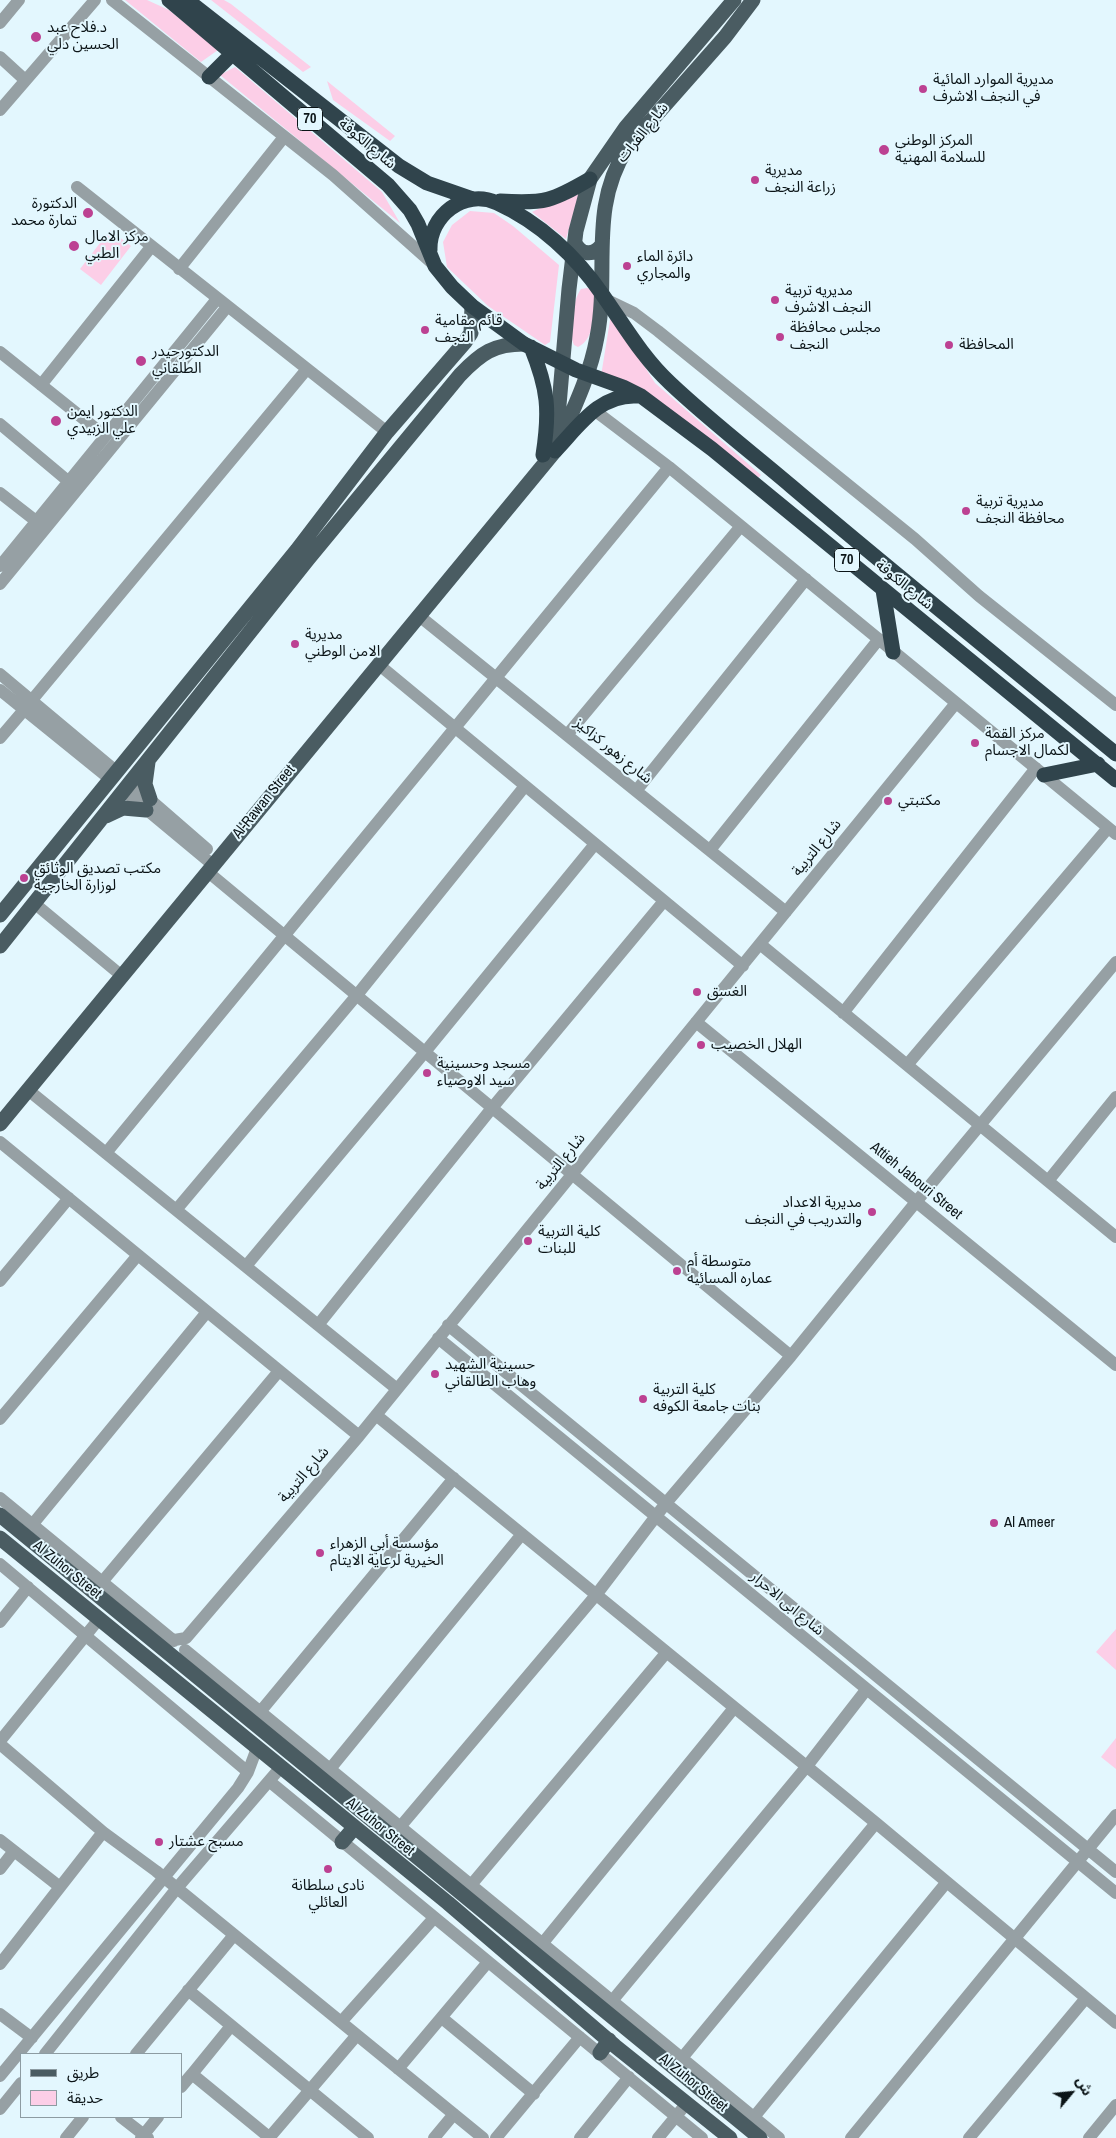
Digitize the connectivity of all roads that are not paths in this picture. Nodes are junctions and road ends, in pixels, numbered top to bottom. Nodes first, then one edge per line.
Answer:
1 (19, 0) edge
2 (95, 0) edge
3 (112, 0) edge
4 (734, 0) edge
5 (753, 0) edge
6 (174, 2) edge
7 (0, 23) edge
8 (233, 53) junction
9 (0, 57) edge
10 (209, 78) junction
11 (24, 79) junction
12 (0, 110) edge
13 (284, 136) junction
14 (590, 179) junction
15 (76, 187) dead end
16 (480, 199) junction
17 (601, 246) junction
18 (150, 247) junction
19 (574, 251) junction
20 (433, 260) junction
21 (179, 269) junction
22 (605, 297) junction
23 (222, 303) junction
24 (472, 306) junction
25 (528, 345) junction
26 (0, 352) edge
27 (564, 364) junction
28 (307, 370) junction
29 (588, 376) junction
30 (41, 385) junction
31 (641, 396) junction
32 (594, 410) junction
33 (0, 424) edge
34 (386, 432) junction
35 (105, 436) junction
36 (549, 453) junction
37 (669, 467) junction
38 (68, 481) junction
39 (0, 493) edge
40 (36, 521) junction
41 (741, 526) junction
42 (302, 554) junction
43 (2, 559) edge
44 (806, 579) junction
45 (0, 584) edge
46 (882, 590) junction
47 (418, 615) junction
48 (879, 640) junction
49 (893, 652) junction
50 (378, 664) junction
51 (0, 674) edge
52 (497, 677) junction
53 (0, 690) edge
54 (956, 703) junction
55 (28, 705) junction
56 (1116, 705) edge
57 (454, 727) junction
58 (567, 735) junction
59 (0, 738) edge
60 (1116, 754) edge
61 (148, 760) junction
62 (1098, 764) junction
63 (1040, 772) junction
64 (113, 775) junction
65 (1116, 780) edge
66 (525, 786) junction
67 (128, 787) junction
68 (636, 791) junction
69 (148, 804) junction
70 (103, 818) junction
71 (1112, 831) edge
72 (59, 843) junction
73 (595, 844) junction
74 (710, 850) junction
75 (74, 855) junction
76 (213, 865) junction
77 (664, 901) junction
78 (34, 903) junction
79 (786, 912) junction
80 (0, 915) edge
81 (284, 935) junction
82 (760, 944) junction
83 (0, 946) edge
84 (1116, 962) edge
85 (742, 966) junction
86 (122, 976) junction
87 (357, 995) junction
88 (843, 1013) junction
89 (696, 1022) junction
90 (425, 1052) junction
91 (907, 1065) junction
92 (28, 1090) junction
93 (1116, 1097) edge
94 (492, 1108) junction
95 (0, 1124) edge
96 (980, 1125) junction
97 (0, 1142) edge
98 (106, 1153) junction
99 (572, 1174) junction
100 (1048, 1181) junction
101 (69, 1198) junction
102 (916, 1202) junction
103 (176, 1210) junction
104 (1116, 1237) edge
105 (138, 1255) junction
106 (246, 1266) junction
107 (0, 1281) edge
108 (207, 1312) junction
109 (318, 1325) junction
110 (448, 1325) junction
111 (438, 1338) junction
112 (791, 1356) junction
113 (1116, 1365) edge
114 (279, 1371) junction
115 (397, 1389) junction
116 (376, 1415) junction
117 (0, 1419) edge
118 (359, 1436) junction
119 (454, 1478) junction
120 (0, 1498) edge
121 (666, 1503) junction
122 (0, 1515) edge
123 (656, 1517) junction
124 (32, 1525) junction
125 (522, 1534) junction
126 (0, 1538) edge
127 (32, 1542) junction
128 (22, 1556) junction
129 (53, 1559) junction
130 (0, 1564) edge
131 (44, 1574) junction
132 (102, 1582) junction
133 (28, 1587) junction
134 (596, 1595) junction
135 (99, 1619) junction
136 (0, 1622) edge
137 (86, 1636) junction
138 (182, 1643) junction
139 (157, 1644) junction
140 (666, 1653) junction
141 (192, 1672) junction
142 (866, 1690) junction
143 (734, 1708) junction
144 (260, 1712) junction
145 (0, 1743) edge
146 (258, 1748) junction
147 (807, 1766) junction
148 (281, 1767) junction
149 (330, 1769) junction
150 (248, 1772) junction
151 (269, 1781) junction
152 (370, 1810) junction
153 (1116, 1815) edge
154 (876, 1823) junction
155 (400, 1827) junction
156 (354, 1828) junction
157 (102, 1832) junction
158 (0, 1840) edge
159 (342, 1842) junction
160 (1088, 1849) junction
161 (14, 1852) junction
162 (1078, 1862) junction
163 (0, 1869) edge
164 (1116, 1872) edge
165 (163, 1877) junction
166 (946, 1883) junction
167 (60, 1887) junction
168 (177, 1888) junction
169 (470, 1892) junction
170 (151, 1893) junction
171 (1116, 1893) edge
172 (165, 1903) junction
173 (459, 1912) junction
174 (434, 1918) junction
175 (494, 1920) junction
176 (485, 1934) junction
177 (234, 1935) junction
178 (1015, 1940) junction
179 (542, 1944) junction
180 (488, 1962) junction
181 (0, 1964) edge
182 (188, 1990) junction
183 (1086, 1998) junction
184 (612, 2000) junction
185 (54, 2011) junction
186 (0, 2014) edge
187 (442, 2018) junction
188 (341, 2022) junction
189 (1116, 2023) edge
190 (70, 2025) junction
191 (231, 2026) junction
192 (640, 2032) junction
193 (357, 2035) junction
194 (580, 2037) junction
195 (32, 2038) junction
196 (609, 2040) junction
197 (46, 2053) edge
198 (137, 2053) edge
199 (600, 2053) junction
200 (682, 2058) junction
201 (398, 2069) junction
202 (192, 2074) junction
203 (0, 2076) edge
204 (629, 2077) junction
205 (20, 2084) edge
206 (182, 2086) edge
207 (310, 2092) junction
208 (534, 2094) junction
209 (687, 2103) junction
210 (1116, 2105) edge
211 (0, 2109) edge
212 (454, 2114) junction
213 (676, 2116) junction
214 (754, 2117) junction
215 (83, 2118) edge
216 (122, 2118) edge
217 (157, 2118) edge
218 (144, 2137) edge
219 (66, 2138) edge
220 (269, 2138) edge
221 (368, 2138) edge
222 (434, 2138) edge
223 (483, 2138) edge
224 (496, 2138) edge
225 (580, 2138) edge
226 (658, 2138) edge
227 (702, 2138) edge
228 (730, 2138) edge
229 (760, 2138) edge
230 (779, 2138) edge
231 (851, 2138) edge
232 (969, 2138) edge
233 (1088, 2138) edge

1 - 7 street
2 - 11 street
3 - 10 street
4 - 14 main road, شارع الفرات
5 - 17 main road, شارع الفرات
6 - 8 highway, شارع الكوفة / 70
6 - 16 highway, شارع الكوفة / 70
8 - 10 highway
8 - 20 highway, شارع الكوفة / 70
9 - 11 street
10 - 13 street
11 - 12 street
13 - 20 street
13 - 21 street
14 - 16 highway
14 - 19 main road, شارع الفرات
15 - 18 street
16 - 19 highway, 70
16 - 20 highway
17 - 19 main road
17 - 22 main road, شارع الفرات
18 - 21 street
18 - 30 street
19 - 22 highway, 70
19 - 27 main road, شارع الفرات
20 - 24 highway, 70
21 - 23 street
22 - 29 main road, شارع الفرات
22 - 56 street
22 - 60 highway, شارع الكوفة / 70
23 - 28 street
23 - 35 street
23 - 45 street
24 - 25 highway, 70
24 - 34 main road
25 - 27 highway, 70
25 - 36 highway
25 - 42 main road
26 - 30 street
27 - 29 highway, شارع الكوفة / 70
27 - 36 main road, Al-Rawan Street
28 - 34 street
28 - 55 street
29 - 31 highway, شارع الكوفة / 70
29 - 36 main road, Al-Rawan Street
30 - 35 street
31 - 32 highway
31 - 46 highway, شارع الكوفة / 70
32 - 36 highway
32 - 37 street
33 - 38 street
34 - 42 main road
35 - 38 street
36 - 47 main road, Al-Rawan Street
37 - 41 street
37 - 52 street
38 - 40 street
39 - 40 street
40 - 43 street
41 - 44 street
41 - 58 street
42 - 61 main road
42 - 64 main road
44 - 48 street
44 - 68 street
46 - 49 highway
46 - 62 highway, شارع الكوفة / 70
47 - 50 main road, Al-Rawan Street
47 - 52 street, شارع زهور كزاكيز
48 - 49 street
48 - 74 street
49 - 54 street
50 - 57 street
50 - 76 main road, Al-Rawan Street
51 - 55 street
52 - 57 street
52 - 58 street, شارع زهور كزاكيز
53 - 55 street
54 - 63 street
54 - 79 street, شارع التربية
55 - 59 street
55 - 64 street
57 - 66 street
57 - 81 street
58 - 68 street, شارع زهور كزاكيز
61 - 67 main road
61 - 69 main road
62 - 63 highway
62 - 65 highway, شارع الكوفة / 70
63 - 71 street
63 - 88 street
64 - 72 main road
66 - 73 street
66 - 87 street
67 - 69 street
67 - 70 main road
68 - 74 street, شارع زهور كزاكيز
69 - 70 main road
69 - 76 street
70 - 75 main road
71 - 91 street
72 - 75 main road
72 - 80 main road
73 - 77 street
73 - 90 street
74 - 79 street, شارع زهور كزاكيز
75 - 78 main road
76 - 81 street
76 - 86 main road, Al-Rawan Street
77 - 85 street
77 - 94 street
78 - 83 main road
78 - 86 street
79 - 82 street, شارع التربية
81 - 87 street
81 - 98 street
82 - 85 street, شارع التربية
82 - 88 street
84 - 96 street
85 - 89 street, شارع التربية
86 - 92 main road, Al-Rawan Street
87 - 90 street
87 - 103 street
88 - 91 street
89 - 99 street, شارع التربية
89 - 102 street, Attieh Jabouri Street
90 - 94 street
90 - 106 street
91 - 96 street
92 - 95 main road, Al-Rawan Street
92 - 98 street
93 - 100 street
94 - 99 street
94 - 109 street
96 - 100 street
96 - 102 street
97 - 101 street
98 - 103 street
99 - 110 street, شارع التربية
99 - 112 street
100 - 104 street
101 - 105 street
101 - 107 street
102 - 112 street
102 - 113 street, Attieh Jabouri Street
103 - 106 street
105 - 108 street
105 - 117 street
106 - 109 street
108 - 114 street
108 - 124 street
109 - 115 street
110 - 111 street, شارع التربية
110 - 121 street, شارع ابی الاحرار
111 - 115 street, شارع التربية
111 - 123 street, شارع ابی الاحرار
112 - 121 street
114 - 118 street
114 - 132 street
115 - 116 street, شارع التربية
116 - 118 street, شارع التربية
116 - 119 street
118 - 138 street, شارع التربية
119 - 125 street
119 - 144 street
120 - 124 street
121 - 123 street
121 - 160 street, شارع ابی الاحرار
122 - 127 main road, Al Zuhor Street
123 - 134 street
123 - 142 street, شارع ابی الاحرار
124 - 132 street
125 - 134 street
125 - 149 street
126 - 128 main road, Al Zuhor Street
127 - 128 main road
127 - 129 main road, Al Zuhor Street
128 - 131 main road, Al Zuhor Street
129 - 131 main road
129 - 139 main road, Al Zuhor Street
130 - 133 street
131 - 135 main road, Al Zuhor Street
132 - 138 street
133 - 136 street
133 - 137 street
134 - 140 street
134 - 155 street
135 - 137 street
135 - 146 main road, Al Zuhor Street
137 - 145 street
137 - 150 street
138 - 139 street
138 - 141 street
138 - 144 street
139 - 141 main road, Al Zuhor Street
140 - 143 street
140 - 169 street
141 - 152 main road, Al Zuhor Street
142 - 147 street
142 - 162 street, شارع ابی الاحرار
143 - 147 street
143 - 179 street
144 - 149 street
145 - 157 street
146 - 148 main road, Al Zuhor Street
146 - 150 street
147 - 154 street
147 - 184 street
148 - 151 street
148 - 156 main road, Al Zuhor Street
149 - 152 street
150 - 165 street
151 - 159 street
151 - 168 street
152 - 155 street
152 - 169 main road, Al Zuhor Street
153 - 160 street
154 - 166 street
154 - 200 street
155 - 169 street
156 - 159 main road
156 - 173 main road, Al Zuhor Street
157 - 165 street
157 - 167 street
158 - 161 street
159 - 174 street
160 - 162 street
160 - 164 street, شارع ابی الاحرار
161 - 163 street
161 - 167 street
162 - 171 street, شارع ابی الاحرار
162 - 178 street
165 - 168 street
165 - 170 street
166 - 178 street
166 - 214 street
167 - 181 street
168 - 172 street
168 - 177 street
169 - 173 main road
169 - 175 main road, Al Zuhor Street
169 - 179 street
170 - 172 street
170 - 185 street
172 - 190 street
173 - 176 main road, Al Zuhor Street
174 - 180 street
174 - 188 street
175 - 176 main road
175 - 192 main road, Al Zuhor Street
176 - 196 main road, Al Zuhor Street
177 - 182 street
177 - 188 street
178 - 183 street
178 - 231 street
179 - 184 street
180 - 187 street
180 - 194 street
182 - 191 street
182 - 198 street
183 - 189 street
183 - 232 street
184 - 192 street
185 - 190 street
185 - 195 street
186 - 195 street
187 - 201 street
187 - 208 street
188 - 193 street
190 - 197 street
191 - 202 street
191 - 207 street
192 - 200 street
192 - 229 main road, Al Zuhor Street
193 - 201 street
193 - 207 street
194 - 199 street
194 - 208 street
195 - 203 street
196 - 199 main road
196 - 209 main road, Al Zuhor Street
199 - 204 street
200 - 214 street
201 - 212 street
202 - 206 street
202 - 220 street
204 - 213 street
204 - 225 street
205 - 211 street
207 - 220 street
207 - 221 street
208 - 224 street
209 - 213 street
209 - 228 main road, Al Zuhor Street
210 - 233 street
212 - 222 street
212 - 223 street
213 - 226 street
213 - 227 street
214 - 230 street
215 - 219 street
216 - 218 street
217 - 218 street

